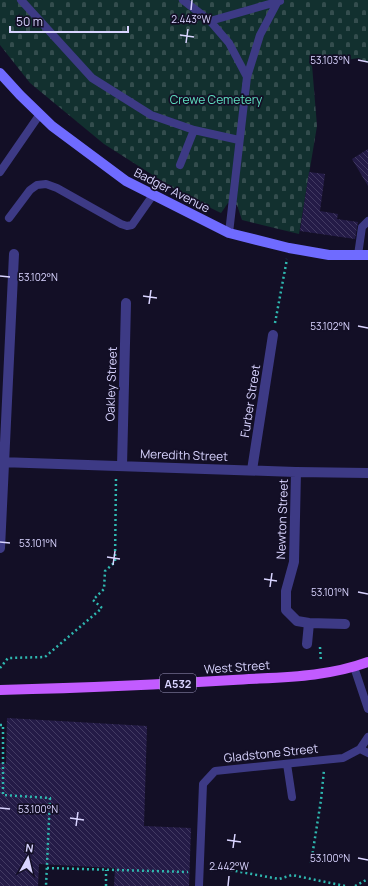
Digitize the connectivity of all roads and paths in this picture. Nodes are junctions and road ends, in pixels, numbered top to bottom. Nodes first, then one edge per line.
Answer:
1 (21, 0) edge
2 (183, 0) edge
3 (280, 1) edge
4 (210, 21) junction
5 (0, 73) edge
6 (247, 77) junction
7 (40, 114) junction
8 (194, 130) junction
9 (239, 140) junction
10 (180, 164) dead end
11 (0, 172) edge
12 (153, 195) junction
13 (9, 218) dead end
14 (368, 220) edge
15 (229, 233) junction
16 (289, 248) junction
17 (14, 254) dead end
18 (358, 255) junction
19 (368, 255) edge
20 (126, 303) dead end
21 (273, 335) joint
22 (2, 462) edge
23 (119, 466) junction
24 (252, 470) junction
25 (296, 472) junction
26 (368, 473) edge
27 (0, 548) edge
28 (309, 623) junction
29 (346, 624) dead end
30 (307, 644) joint
31 (368, 662) edge
32 (354, 667) junction
33 (0, 668) edge
34 (368, 668) edge
35 (322, 674) junction
36 (0, 690) edge
37 (368, 708) edge
38 (0, 725) edge
39 (368, 737) edge
40 (360, 749) junction
41 (368, 753) edge
42 (325, 760) junction
43 (287, 764) junction
44 (1, 795) edge
45 (292, 797) dead end
46 (312, 863) dead end
47 (106, 870) dead end
48 (367, 880) edge
49 (46, 886) edge
50 (106, 886) edge
51 (199, 886) edge
52 (355, 886) edge

1 - 8 lane
2 - 4 lane
3 - 4 lane
3 - 6 lane
4 - 6 lane
5 - 7 street, Badger Avenue
6 - 9 lane
7 - 11 lane
7 - 12 street, Badger Avenue
8 - 9 lane
8 - 10 lane
9 - 15 lane
12 - 13 lane
12 - 15 street, Badger Avenue
14 - 18 lane
15 - 16 street, Badger Avenue
16 - 18 street, Badger Avenue
16 - 21 path
17 - 22 street
18 - 19 street, Badger Avenue
20 - 23 street, Oakley Street
21 - 24 street, Furber Street
22 - 23 street, Meredith Street
22 - 27 street
23 - 24 street, Meredith Street
23 - 33 path
24 - 25 street, Meredith Street
25 - 26 street, Meredith Street
25 - 28 street, Newton Street
28 - 29 street, Newton Street
28 - 30 street
30 - 35 path
31 - 32 main road, West Street / A532
32 - 34 main road, West Street / A532
32 - 35 main road, West Street / A532
32 - 37 lane
35 - 36 main road, West Street / A532
38 - 44 path
39 - 40 lane, Gladstone Street
40 - 41 lane
40 - 42 lane, Gladstone Street
42 - 43 lane, Gladstone Street
42 - 46 path
43 - 45 lane
43 - 51 lane, Gladstone Street
44 - 49 path
47 - 50 path
48 - 52 path

